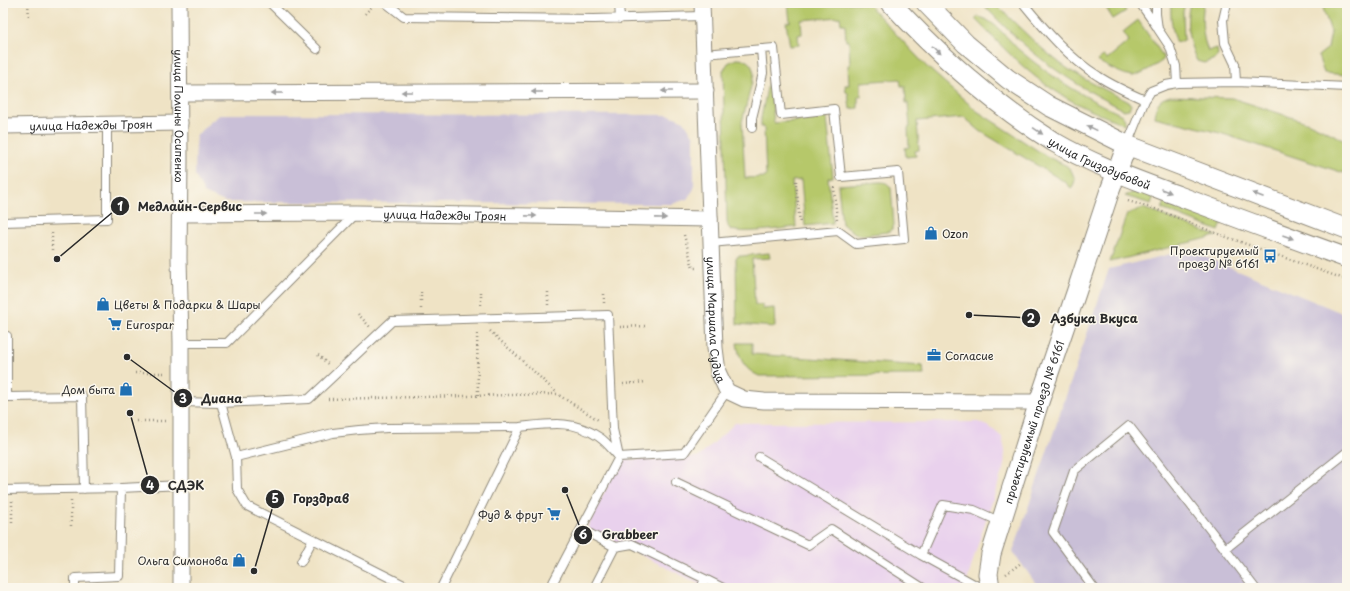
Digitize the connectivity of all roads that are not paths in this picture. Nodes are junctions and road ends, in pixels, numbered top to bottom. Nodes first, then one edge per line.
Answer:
1 (180, 3) edge
2 (270, 3) edge
3 (386, 3) edge
4 (619, 3) edge
5 (891, 3) edge
6 (1023, 3) edge
7 (1140, 3) edge
8 (1156, 3) edge
9 (1227, 3) edge
10 (928, 5) edge
11 (702, 10) edge
12 (620, 19) junction
13 (1158, 29) junction
14 (317, 49) dead end
15 (761, 49) junction
16 (704, 54) junction
17 (1236, 82) junction
18 (1177, 83) junction
19 (1347, 87) edge
20 (706, 91) junction
21 (180, 93) junction
22 (1146, 100) junction
23 (107, 124) junction
24 (180, 124) junction
25 (3, 126) edge
26 (752, 128) dead end
27 (1127, 145) junction
28 (1117, 172) junction
29 (356, 213) junction
30 (180, 214) junction
31 (710, 218) junction
32 (3, 222) edge
33 (1347, 229) edge
34 (711, 243) junction
35 (1347, 258) edge
36 (7, 336) dead end
37 (181, 343) junction
38 (727, 391) junction
39 (181, 402) junction
40 (1039, 402) junction
41 (221, 403) junction
42 (520, 427) junction
43 (1347, 452) edge
44 (236, 457) junction
45 (619, 457) junction
46 (759, 457) dead end
47 (676, 482) dead end
48 (181, 485) junction
49 (121, 488) junction
50 (84, 489) junction
51 (7, 490) edge
52 (1002, 522) junction
53 (581, 529) junction
54 (313, 539) junction
55 (615, 548) junction
56 (1225, 549) junction
57 (921, 555) junction
58 (301, 562) dead end
59 (705, 580) junction
60 (75, 588) edge
61 (181, 588) edge
62 (410, 588) edge
63 (441, 588) edge
64 (550, 588) edge
65 (594, 588) edge
66 (701, 588) edge
67 (722, 588) edge
68 (924, 588) edge
69 (981, 588) edge
70 (990, 588) edge
71 (1094, 588) edge
72 (1255, 588) edge

1 - 21 street, улица Полины Осипенко
2 - 14 lane
3 - 12 lane
4 - 12 lane
5 -> 28 street, улица Гризодубовой
6 - 22 lane
7 - 13 lane
8 - 13 lane
9 - 17 lane
27 -> 10 street
11 - 12 lane
11 - 16 street, улица Маршала Судца
13 - 18 lane
15 - 16 lane
15 - 26 lane
15 - 34 lane
16 - 20 street, улица Маршала Судца
17 - 18 lane
17 - 19 lane
18 - 22 lane
20 -> 21 street
20 - 31 street, улица Маршала Судца
21 - 24 street, улица Полины Осипенко
22 - 27 lane
23 - 24 street, улица Надежды Троян
23 - 25 street, улица Надежды Троян
23 - 32 lane
24 - 30 street, улица Полины Осипенко
27 - 28 street, проектируемый проезд № 6161
33 -> 27 street
28 -> 35 street, улица Гризодубовой
28 - 40 street, проектируемый проезд № 6161
30 -> 29 street, улица Надежды Троян
29 -> 31 street, улица Надежды Троян
29 - 37 lane
30 - 37 street, улица Полины Осипенко
31 - 34 street, улица Маршала Судца
34 - 38 street, улица Маршала Судца
36 - 50 lane
37 - 39 street, улица Полины Осипенко
38 - 40 street, улица Маршала Судца
38 - 45 lane
39 - 41 lane
39 - 48 street, улица Полины Осипенко
40 - 52 street, проектируемый проезд № 6161
41 - 44 lane
41 - 45 lane
42 - 44 lane
42 - 45 lane
42 - 63 lane
43 - 56 lane
44 - 54 lane
45 - 53 lane
46 - 57 lane
47 - 68 lane
48 - 49 lane
48 - 61 street, улица Полины Осипенко
49 - 50 lane
49 - 60 lane
50 - 51 lane
52 - 57 lane
52 - 70 street, проектируемый проезд № 6161
53 - 55 lane
53 - 64 lane
54 - 58 lane
54 - 62 lane
55 - 59 lane
55 - 65 lane
56 - 71 lane
56 - 72 lane
57 - 69 lane
59 - 66 lane
59 - 67 lane

